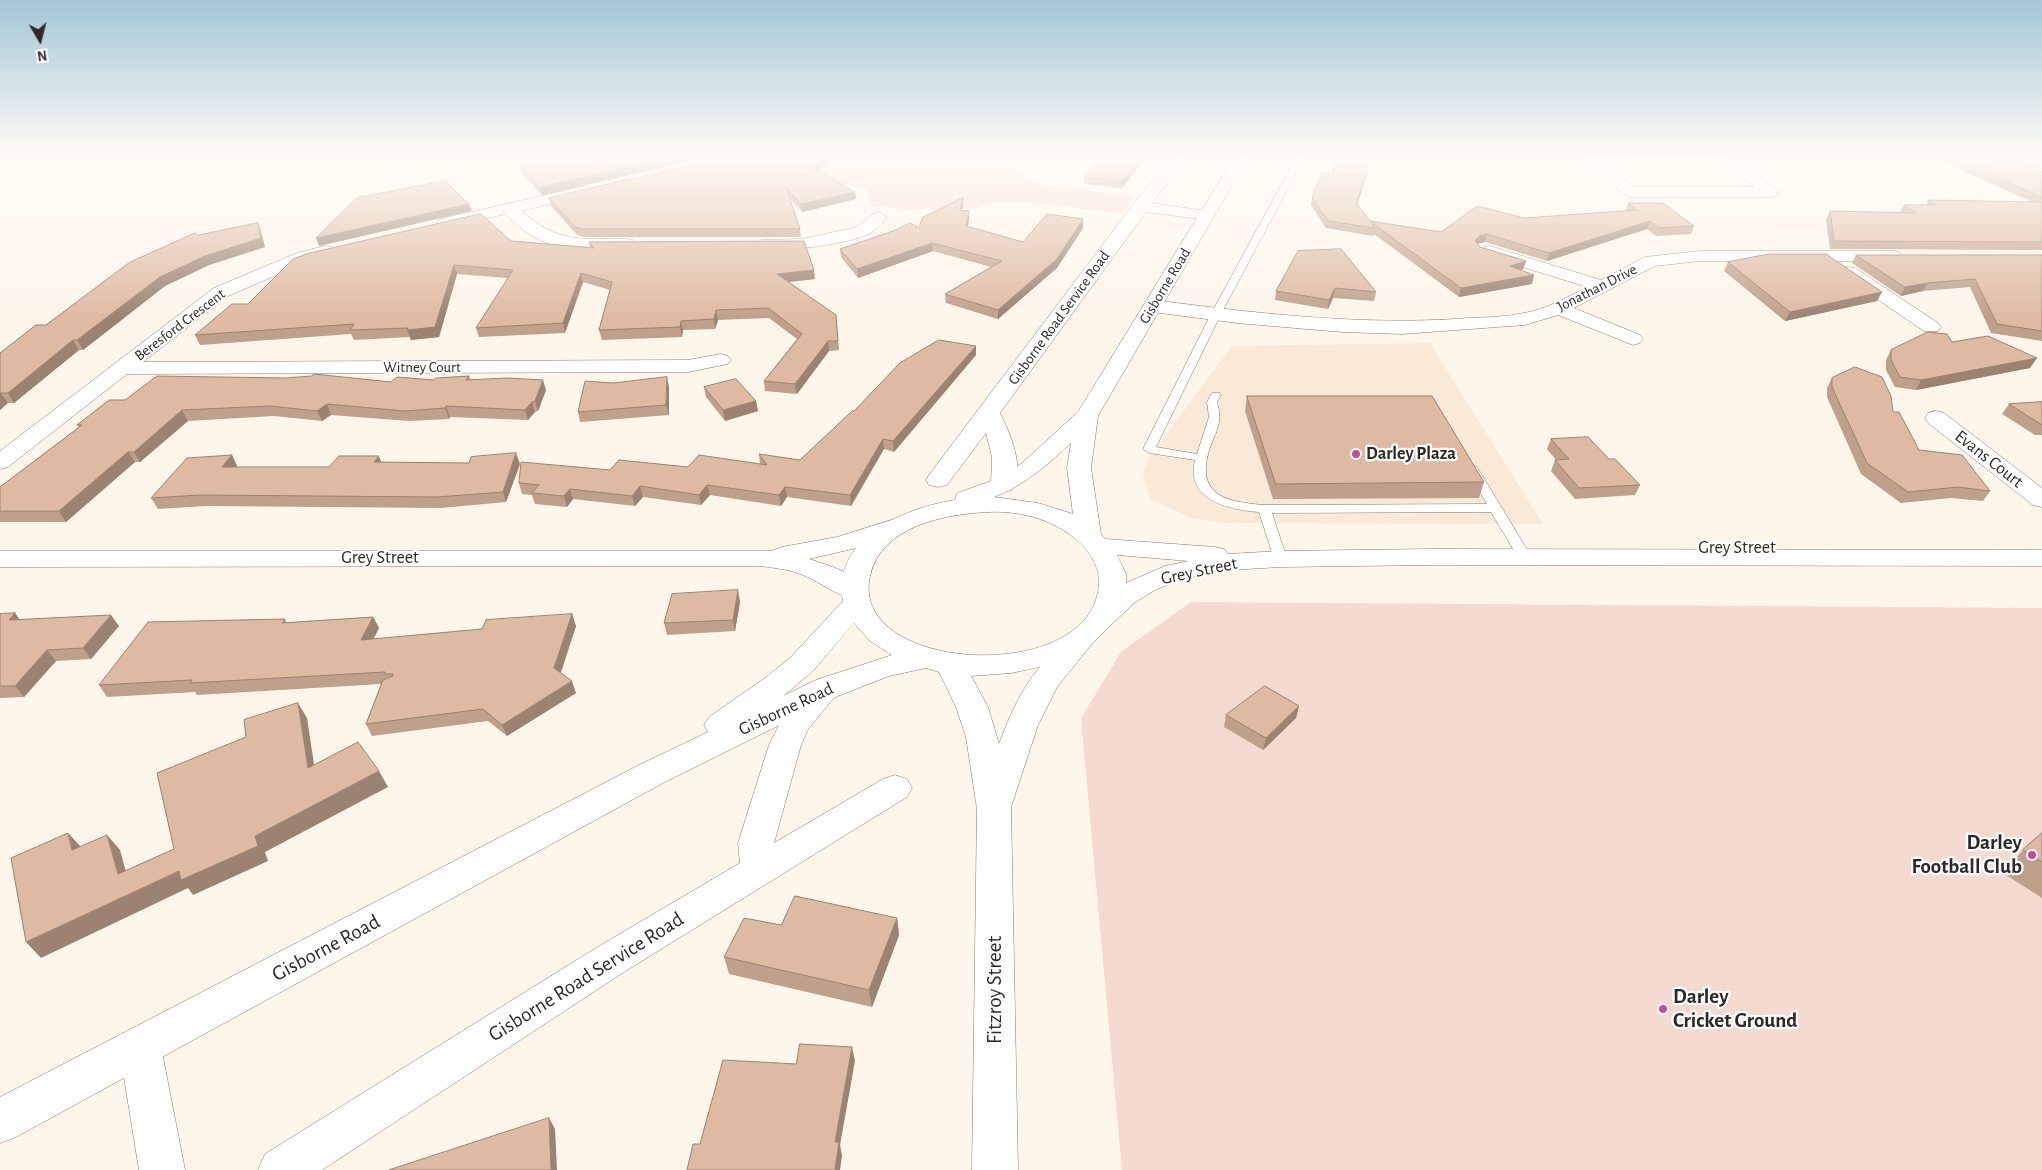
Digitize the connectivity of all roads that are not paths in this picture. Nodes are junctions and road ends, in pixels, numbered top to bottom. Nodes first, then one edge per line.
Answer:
1 (497, 211) edge
2 (511, 211) edge
3 (1137, 211) edge
4 (1174, 211) edge
5 (1210, 211) edge
6 (1271, 211) edge
7 (1207, 215) junction
8 (879, 217) dead end
9 (426, 227) edge
10 (643, 244) edge
11 (752, 244) edge
12 (342, 247) edge
13 (1484, 249) edge
14 (1826, 256) junction
15 (1914, 256) edge
16 (1602, 286) junction
17 (1153, 306) junction
18 (1559, 309) junction
19 (1216, 314) junction
20 (1931, 327) dead end
21 (1633, 339) dead end
22 (721, 360) dead end
23 (122, 368) junction
24 (1216, 396) dead end
25 (990, 414) junction
26 (1087, 416) junction
27 (1936, 418) dead end
28 (1202, 458) junction
29 (1468, 460) edge
30 (0, 462) edge
31 (938, 480) dead end
32 (1003, 485) junction
33 (2042, 500) edge
34 (1496, 508) junction
35 (1264, 509) junction
36 (928, 513) junction
37 (898, 526) junction
38 (1094, 540) junction
39 (2042, 546) edge
40 (1523, 554) junction
41 (761, 558) junction
42 (2042, 558) edge
43 (0, 559) edge
44 (1280, 559) junction
45 (856, 597) junction
46 (1093, 627) junction
47 (938, 661) junction
48 (827, 688) junction
49 (651, 774) junction
50 (894, 788) dead end
51 (994, 809) junction
52 (761, 869) junction
53 (140, 1047) junction
54 (0, 1121) edge
55 (162, 1170) edge
56 (281, 1170) edge
57 (995, 1170) edge

1 - 9 street
2 - 10 street
3 - 25 street, Gisborne Road Service Road
4 - 7 street
5 - 7 street, Gisborne Road
6 - 19 lane
7 - 17 street, Gisborne Road
8 - 11 street
12 - 23 street, Beresford Crescent
13 - 16 street
14 - 15 street, Jonathan Drive
14 - 16 street, Jonathan Drive
14 - 20 street
16 - 18 street, Jonathan Drive
17 - 19 street, Jonathan Drive
17 - 26 street, Gisborne Road
18 - 19 street, Jonathan Drive
18 - 21 street
19 - 28 lane
22 - 23 street, Witney Court
23 - 30 street, Beresford Crescent
24 - 28 lane
25 - 31 street, Gisborne Road Service Road
25 - 32 street
26 - 32 street, Gisborne Road
26 - 38 street, Gisborne Road
27 - 33 street, Evans Court
28 - 35 lane
29 - 34 lane
32 - 36 street, Gisborne Road
34 - 35 lane
34 - 40 lane
35 - 44 lane
36 - 37 street
36 - 38 street
37 - 41 street, Grey Street
37 - 45 street
38 - 44 street, Grey Street
38 - 46 street
39 - 40 street, Grey Street
40 - 42 street, Grey Street
40 - 44 street, Grey Street
41 - 43 street, Grey Street
41 - 45 street, Grey Street
44 - 46 street, Grey Street
45 - 47 street
45 - 49 street, Gisborne Road
46 - 47 street
46 - 51 street, Fitzroy Street
47 - 48 street, Gisborne Road
47 - 51 street, Fitzroy Street
48 - 49 street, Gisborne Road
48 - 52 street
49 - 53 street, Gisborne Road
50 - 52 street, Gisborne Road Service Road
51 - 57 street, Fitzroy Street
52 - 56 street, Gisborne Road Service Road
53 - 54 street, Gisborne Road
53 - 55 street

